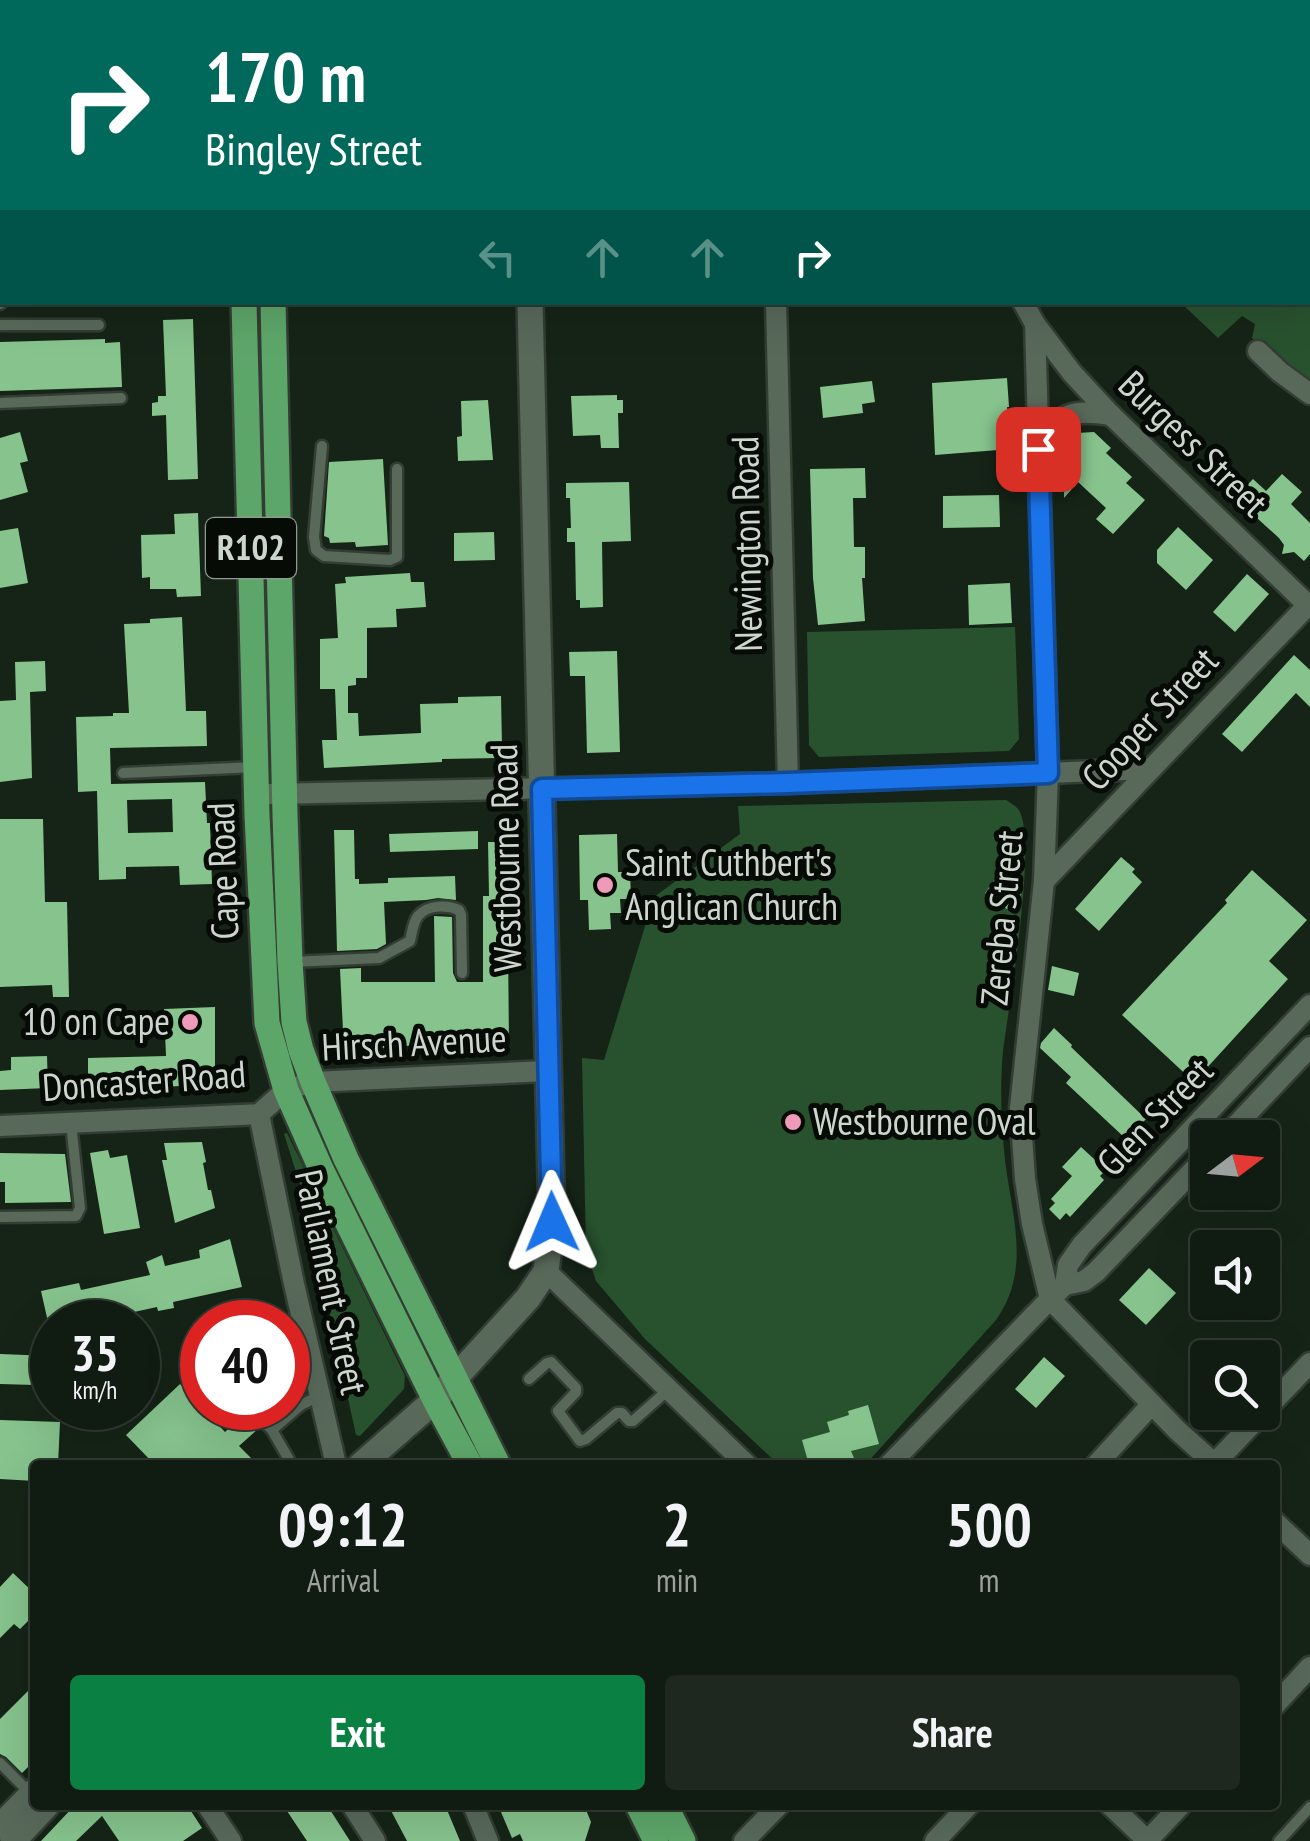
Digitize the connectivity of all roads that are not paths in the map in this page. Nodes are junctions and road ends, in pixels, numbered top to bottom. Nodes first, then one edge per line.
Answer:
1 (244, 305) edge
2 (273, 305) edge
3 (530, 305) edge
4 (776, 305) edge
5 (1025, 305) edge
6 (1035, 324) junction
7 (99, 325) dead end
8 (0, 326) edge
9 (1258, 351) dead end
10 (1310, 394) edge
11 (121, 398) dead end
12 (0, 403) edge
13 (1111, 415) junction
14 (322, 446) dead end
15 (1038, 449) junction
16 (396, 469) dead end
17 (1309, 606) edge
18 (257, 767) junction
19 (1148, 770) junction
20 (123, 773) dead end
21 (1048, 773) junction
22 (788, 783) junction
23 (542, 789) junction
24 (258, 794) junction
25 (285, 794) junction
26 (1044, 881) junction
27 (290, 962) junction
28 (462, 973) dead end
29 (1310, 1007) edge
30 (1310, 1047) edge
31 (547, 1071) junction
32 (313, 1082) junction
33 (286, 1090) junction
34 (259, 1114) junction
35 (1241, 1120) edge
36 (71, 1123) junction
37 (0, 1126) edge
38 (1190, 1174) edge
39 (0, 1218) edge
40 (546, 1271) junction
41 (1057, 1292) junction
42 (299, 1300) edge
43 (310, 1354) edge
44 (1310, 1363) edge
45 (455, 1378) junction
46 (529, 1378) dead end
47 (668, 1389) junction
48 (319, 1396) junction
49 (310, 1400) edge
50 (435, 1400) junction
51 (1152, 1404) junction
52 (270, 1430) edge
53 (289, 1460) edge
54 (335, 1460) edge
55 (366, 1460) edge
56 (467, 1460) edge
57 (496, 1460) edge
58 (742, 1460) edge
59 (894, 1460) edge
60 (1101, 1460) edge
61 (1211, 1460) edge
62 (1219, 1460) edge
63 (1280, 1527) edge
64 (1310, 1555) edge
65 (1310, 1666) edge
66 (1280, 1699) edge
67 (0, 1763) edge
68 (30, 1790) edge
69 (30, 1804) edge
70 (1310, 1807) edge
71 (30, 1810) edge
72 (209, 1810) edge
73 (355, 1810) edge
74 (475, 1810) edge
75 (640, 1810) edge
76 (668, 1810) edge
77 (773, 1810) edge
78 (965, 1810) edge
79 (1115, 1810) edge
80 (1176, 1810) edge
81 (0, 1830) edge
82 (10, 1841) edge
83 (231, 1841) edge
84 (375, 1841) edge
85 (488, 1841) edge
86 (656, 1841) edge
87 (683, 1841) edge
88 (744, 1841) edge
89 (935, 1841) edge
90 (1148, 1841) edge
91 (1279, 1841) edge

1 - 18 main road, Cape Road / R102
2 - 25 main road, Cape Road / R102
3 - 23 street, Westbourne Road
4 - 22 street, Newington Road
5 - 6 street, Zereba Street
6 - 13 street, Burgess Street
6 - 15 street, Zereba Street
7 - 8 lane
9 - 10 street
11 - 12 lane
13 - 15 street
13 - 17 street, Burgess Street
14 - 16 lane
15 - 21 street, Zereba Street
17 - 19 street, Cooper Street
18 - 20 lane
18 - 24 main road, Cape Road / R102
19 - 21 street
19 - 26 street, Cooper Street
21 - 22 street
21 - 26 street, Zereba Street
22 - 23 street
23 - 25 street
23 - 31 street, Westbourne Road
24 - 25 street
24 - 33 main road, Cape Road / R102
25 - 27 main road, Cape Road / R102
26 - 41 street, Zereba Street
27 - 28 lane
27 - 32 main road, Cape Road / R102
29 - 41 street, Glen Street
30 - 35 street, Glen Street
31 - 32 street, Hirsch Avenue
31 - 40 street, Westbourne Road
32 - 33 street, Hirsch Avenue
32 - 45 main road, Cape Road / R102
33 - 34 street, Doncaster Road
33 - 50 main road, Cape Road / R102
34 - 36 street, Doncaster Road
34 - 42 street, Parliament Street
36 - 37 street, Doncaster Road
36 - 39 lane
38 - 41 street, Glen Street
40 - 45 street, Westbourne Road
40 - 47 street
41 - 51 street
41 - 59 street, Glen Street
43 - 48 street, Parliament Street
44 - 62 street
45 - 50 street, Westbourne Road
45 - 57 main road, R102
46 - 47 lane
47 - 58 street
48 - 49 lane
48 - 54 street, Parliament Street
50 - 55 street, Westbourne Road
50 - 56 main road, R102
51 - 60 street
51 - 61 street
52 - 53 lane
63 - 64 street
65 - 66 street
67 - 68 lane
69 - 81 street
70 - 91 lane
71 - 82 street
72 - 83 street
73 - 84 street
74 - 85 street
75 - 86 main road
76 - 87 main road
77 - 88 street
78 - 89 street
79 - 90 street
80 - 90 street
81 - 82 street

